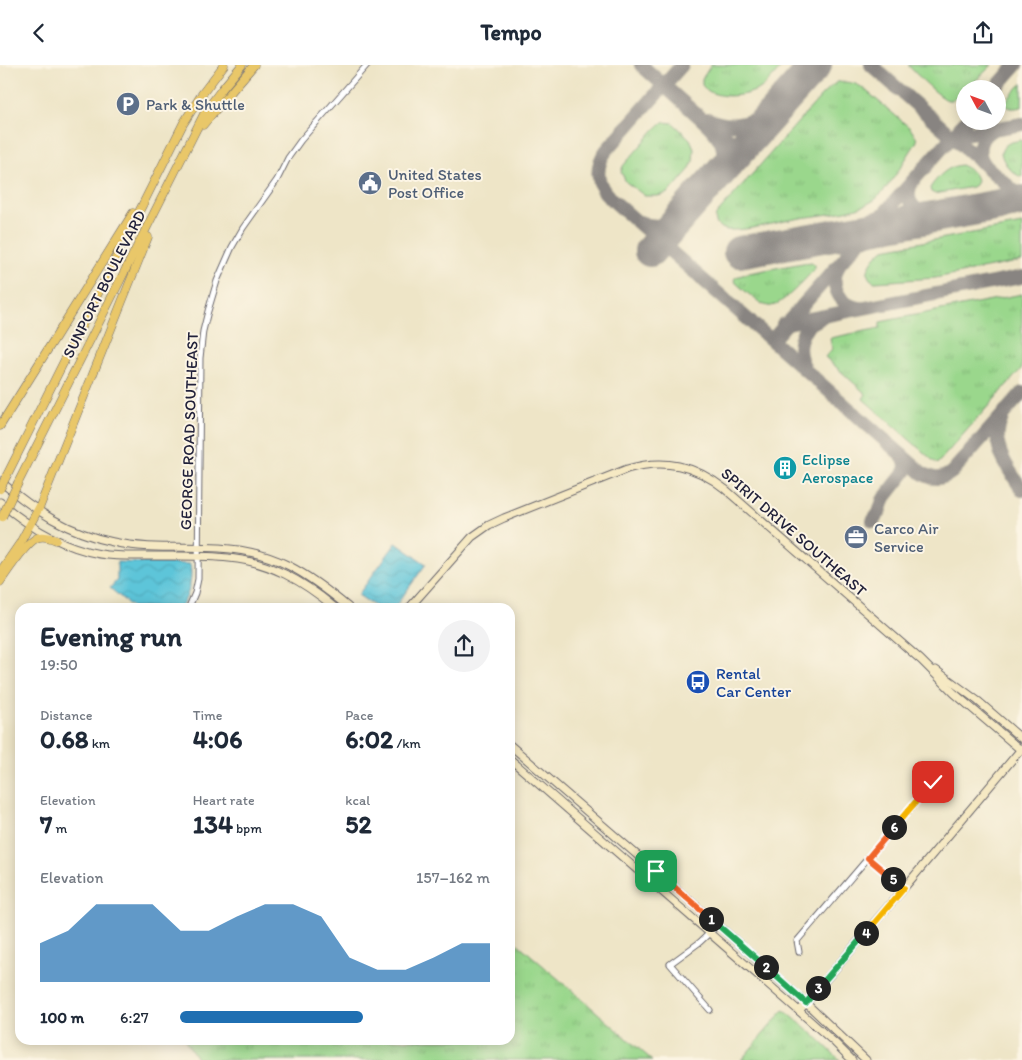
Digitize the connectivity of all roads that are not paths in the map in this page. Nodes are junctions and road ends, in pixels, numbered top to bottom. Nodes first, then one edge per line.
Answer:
1 (224, 65) edge
2 (242, 65) edge
3 (254, 65) edge
4 (367, 65) edge
5 (191, 141) junction
6 (157, 176) junction
7 (161, 202) junction
8 (0, 426) edge
9 (0, 481) edge
10 (0, 489) edge
11 (0, 502) edge
12 (38, 511) junction
13 (1, 519) edge
14 (30, 525) junction
15 (56, 540) junction
16 (198, 547) junction
17 (198, 557) junction
18 (0, 572) edge
19 (0, 582) edge
20 (192, 603) edge
21 (329, 603) edge
22 (343, 603) edge
23 (414, 603) edge
24 (921, 660) junction
25 (978, 701) junction
26 (1022, 730) edge
27 (1022, 739) edge
28 (515, 749) edge
29 (1021, 749) edge
30 (515, 763) edge
31 (945, 781) dead end
32 (868, 858) junction
33 (904, 888) junction
34 (718, 925) junction
35 (710, 933) junction
36 (799, 952) dead end
37 (806, 1003) junction
38 (710, 1010) dead end
39 (799, 1011) junction
40 (852, 1060) edge
41 (866, 1060) edge

1 - 6 main road, SUNPORT BOULEVARD
2 - 5 main road, SUNPORT BOULEVARD
3 - 5 main road
4 - 16 street, GEORGE ROAD SOUTHEAST
5 - 7 main road, SUNPORT BOULEVARD
6 - 8 main road
6 - 10 main road, SUNPORT BOULEVARD, bridge
7 - 12 main road
7 - 13 main road, SUNPORT BOULEVARD, bridge
9 - 12 main road
11 - 14 main road
12 - 14 main road
12 - 16 main road
14 - 15 main road
14 - 18 main road
15 - 17 main road
15 - 19 main road
16 - 17 street, GEORGE ROAD SOUTHEAST
16 - 22 main road
17 - 20 street, GEORGE ROAD SOUTHEAST
17 - 21 main road
23 - 24 main road, SPIRIT DRIVE SOUTHEAST
24 - 25 main road
24 - 29 main road
25 - 26 main road
25 - 27 main road
28 - 34 main road
29 - 33 main road
30 - 35 main road
31 - 32 street
32 - 33 street
32 - 36 street
33 - 37 main road
34 - 35 street
34 - 37 main road
35 - 38 street
35 - 39 main road
37 - 39 main road
37 - 41 main road
39 - 40 main road

